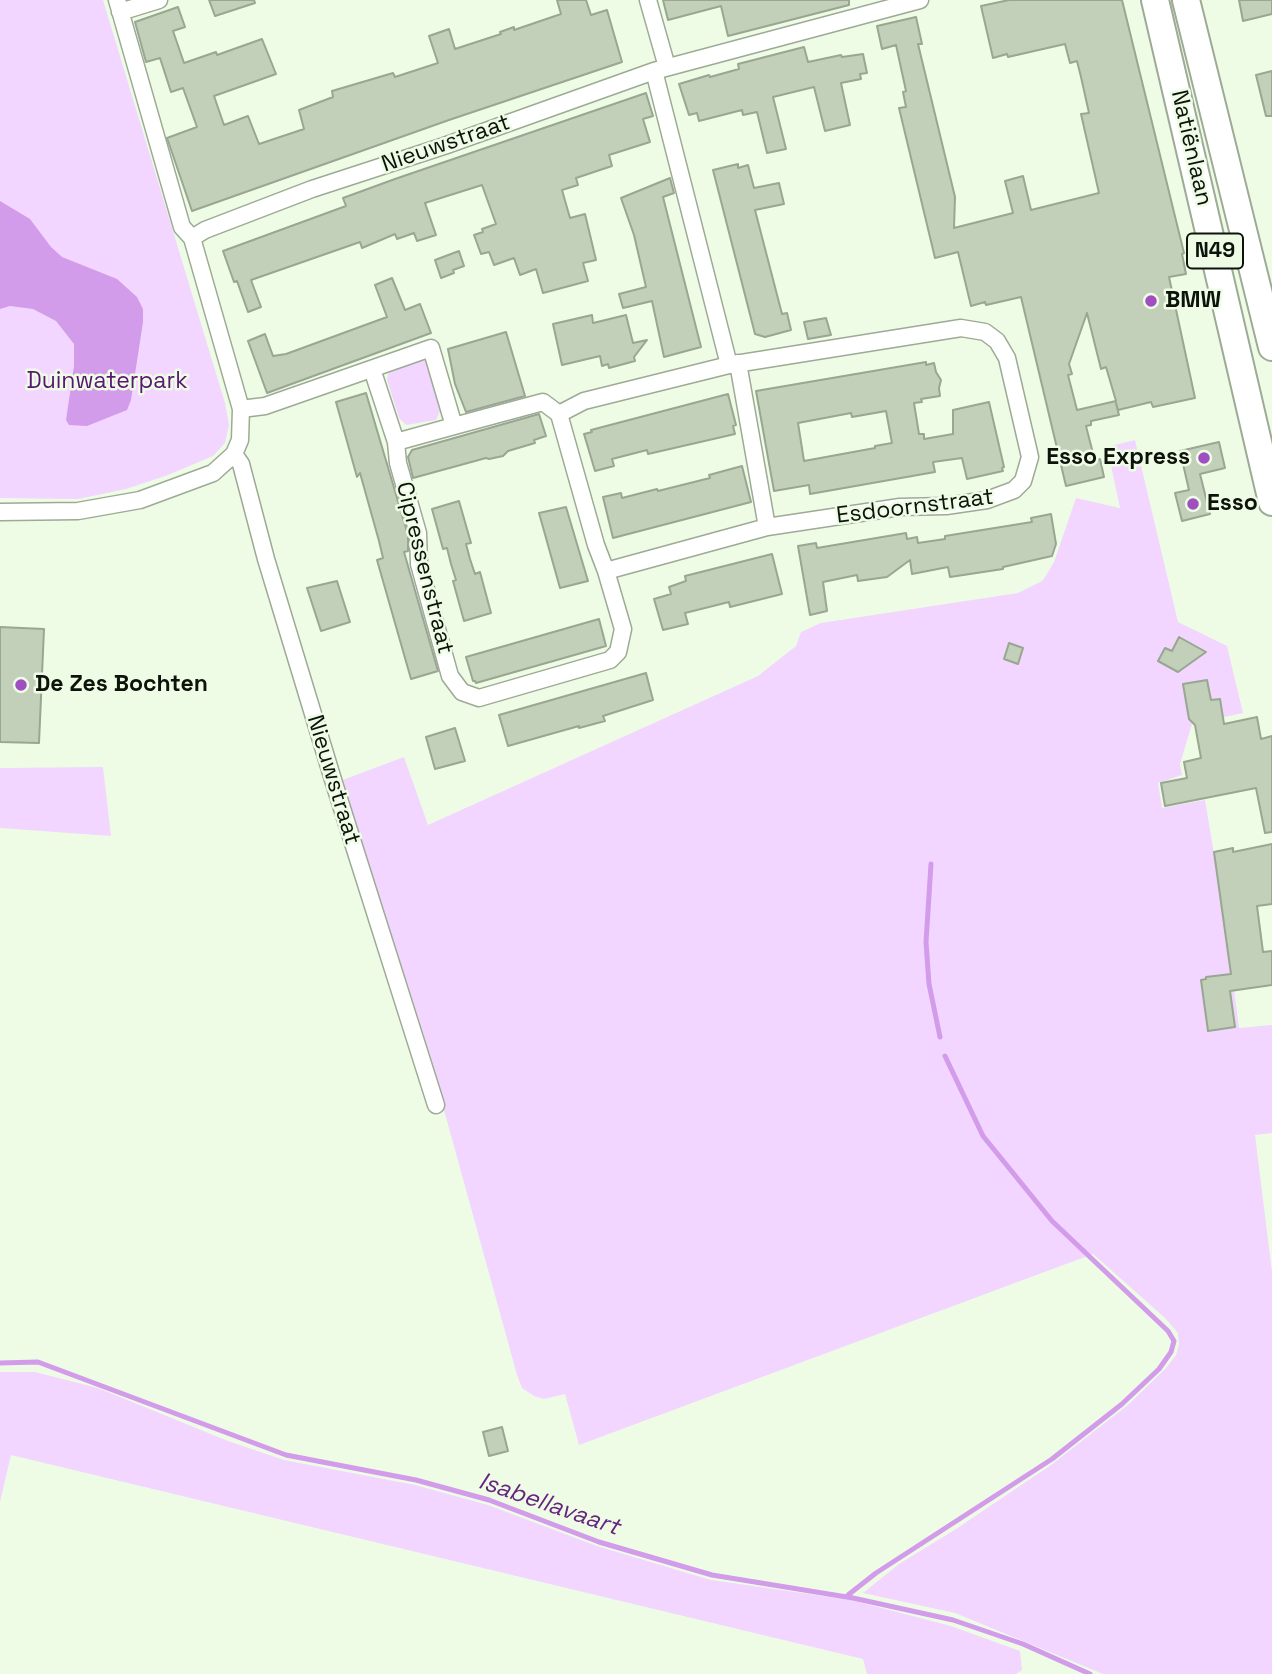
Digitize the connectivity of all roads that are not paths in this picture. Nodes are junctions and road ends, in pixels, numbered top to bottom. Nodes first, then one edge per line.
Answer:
1 (159, 0) edge
2 (648, 0) edge
3 (920, 0) edge
4 (1155, 0) edge
5 (1186, 0) edge
6 (894, 3) edge
7 (118, 6) edge
8 (660, 69) junction
9 (192, 238) junction
10 (1272, 347) edge
11 (734, 364) junction
12 (372, 369) junction
13 (241, 409) junction
14 (559, 414) junction
15 (454, 426) junction
16 (396, 442) junction
17 (234, 454) junction
18 (1272, 502) edge
19 (0, 512) edge
20 (767, 527) junction
21 (606, 571) junction
22 (436, 1105) dead end

1 - 7 street
2 - 8 street
3 - 6 street, Nieuwstraat
4 - 18 main road, Natiënlaan / N49
5 - 10 main road, Natiënlaan / N49
6 - 8 street, Nieuwstraat
7 - 9 street
8 - 9 street, Nieuwstraat
8 - 11 street
9 - 13 street
11 - 14 street, Esdoornstraat
11 - 20 street
11 - 20 street, Esdoornstraat
12 - 13 street
12 - 15 street
12 - 16 street, Cipressenstraat
13 - 17 street
14 - 15 street
14 - 21 street, Cipressenstraat
15 - 16 street
16 - 21 street, Cipressenstraat
17 - 19 street
17 - 22 street, Nieuwstraat
20 - 21 street, Esdoornstraat

